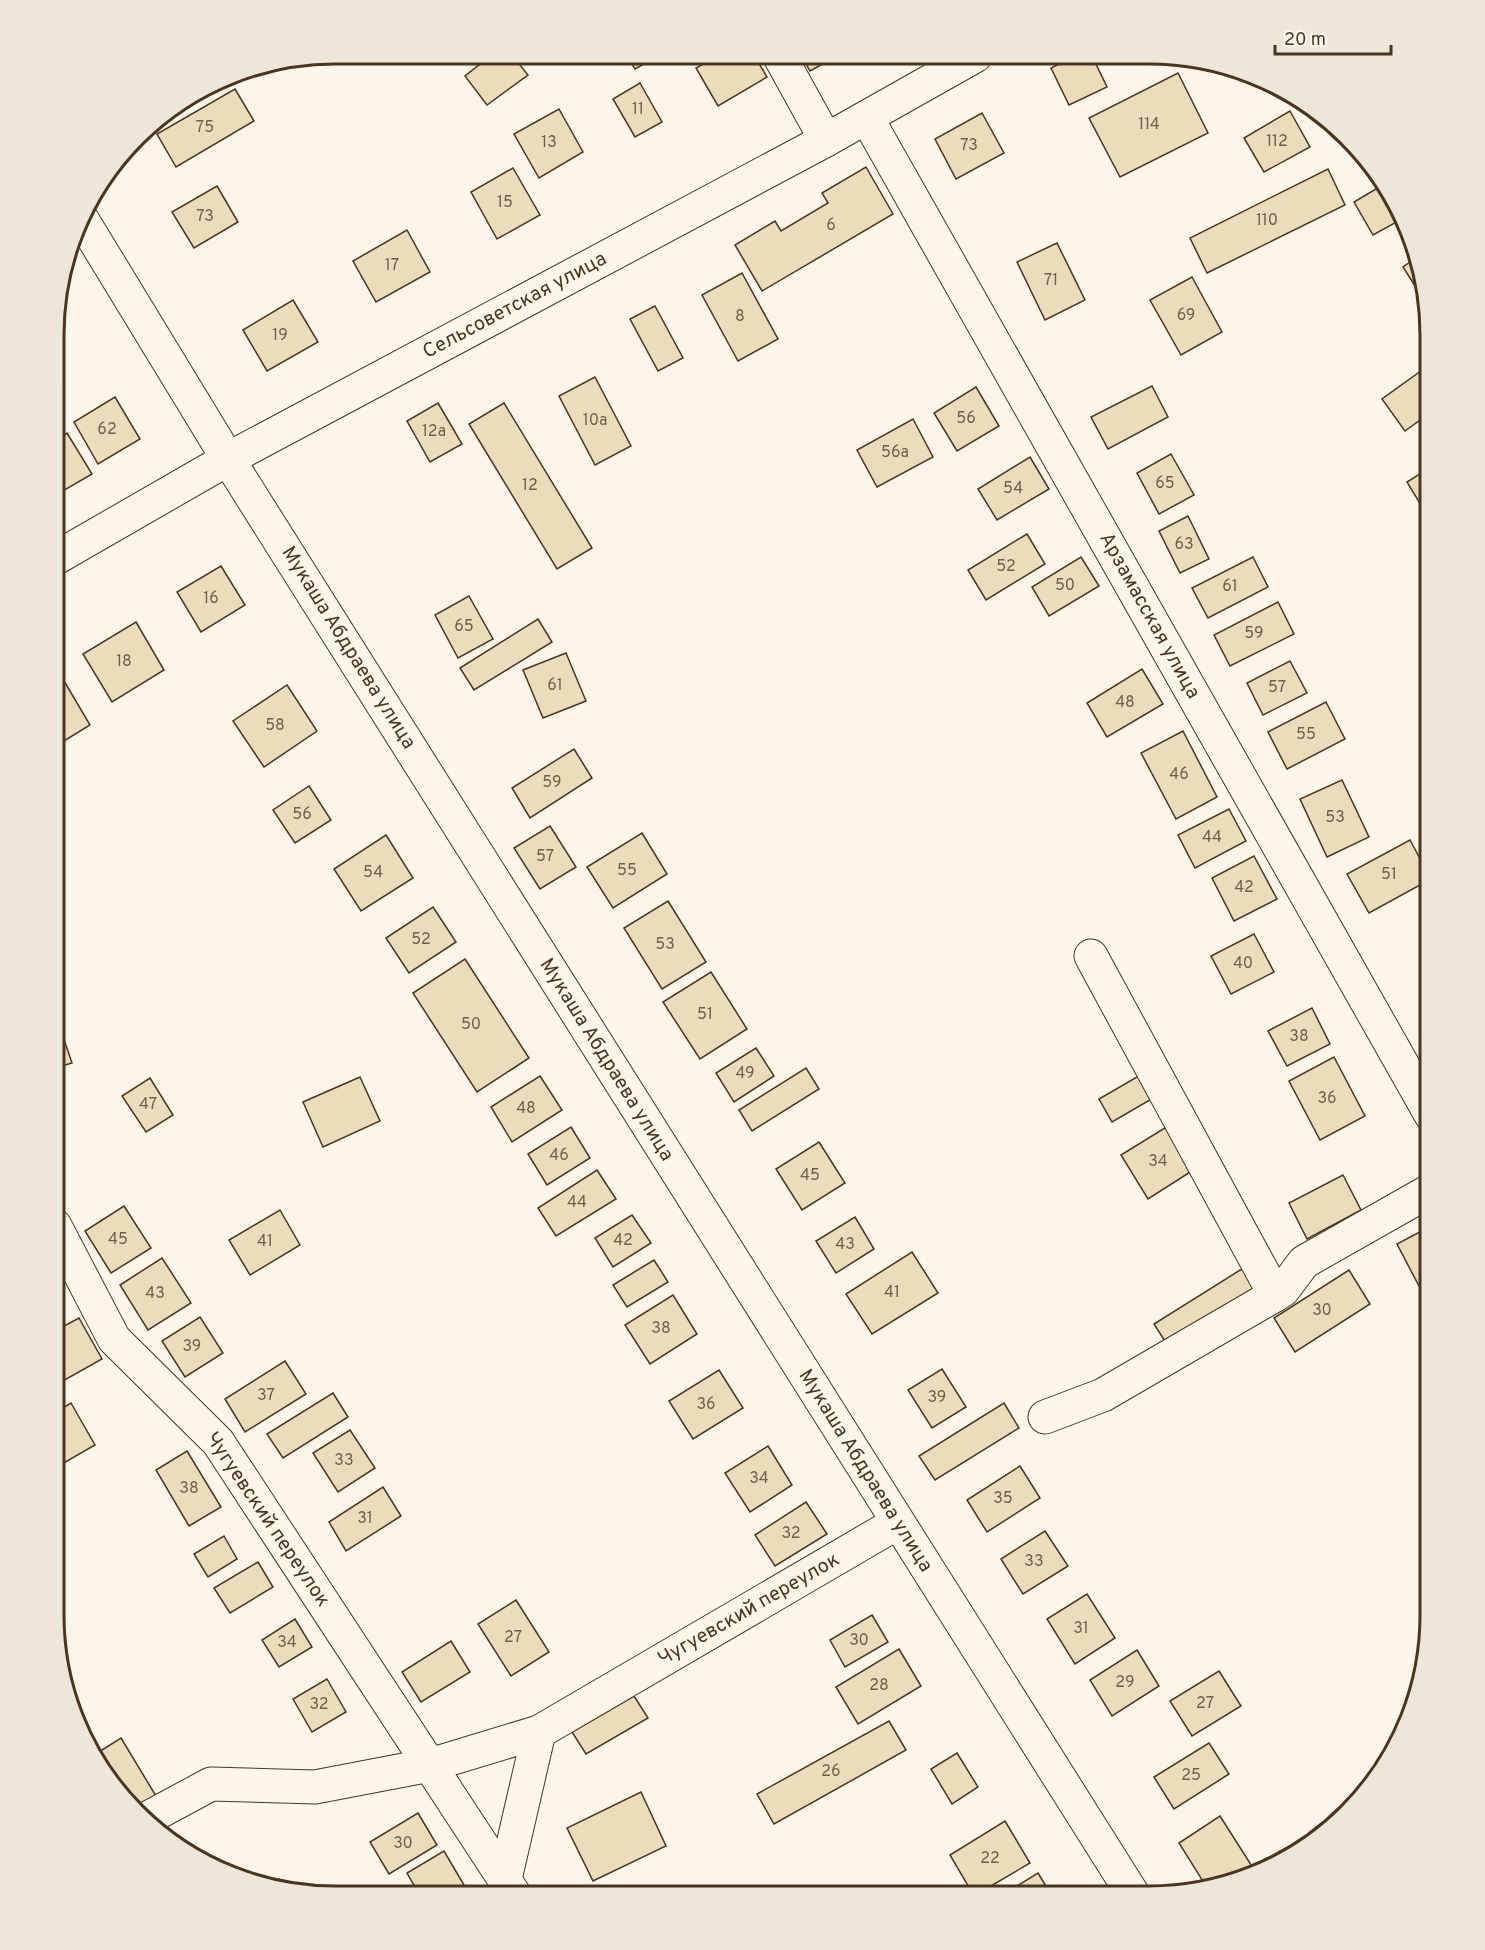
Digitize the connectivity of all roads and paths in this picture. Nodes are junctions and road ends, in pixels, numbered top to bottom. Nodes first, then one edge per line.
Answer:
1 (784, 64) edge
2 (961, 64) edge
3 (867, 118) junction
4 (826, 140) junction
5 (87, 228) edge
6 (228, 459) junction
7 (65, 553) edge
8 (1091, 956) dead end
9 (1420, 1096) edge
10 (1420, 1196) edge
11 (65, 1245) edge
12 (1275, 1295) junction
13 (1045, 1417) dead end
14 (897, 1523) junction
15 (539, 1732) junction
16 (430, 1765) junction
17 (154, 1815) edge
18 (508, 1886) edge
19 (509, 1886) edge
20 (1128, 1886) edge

1 - 4 street
2 - 3 street, Сельсоветская улица
3 - 4 street, Сельсоветская улица
3 - 9 street, Арзамасская улица
4 - 6 street, Сельсоветская улица
5 - 6 street, Мукаша Абдраева улица
6 - 7 street, Сельсоветская улица
6 - 14 street, Мукаша Абдраева улица
8 - 12 street
10 - 12 street
11 - 16 street, Чугуевский переулок
12 - 13 street
14 - 15 street, Чугуевский переулок
14 - 20 street, Мукаша Абдраева улица
15 - 16 street, Чугуевский переулок
15 - 19 street, Чугуевский переулок
16 - 17 street
16 - 18 street, Чугуевский переулок

